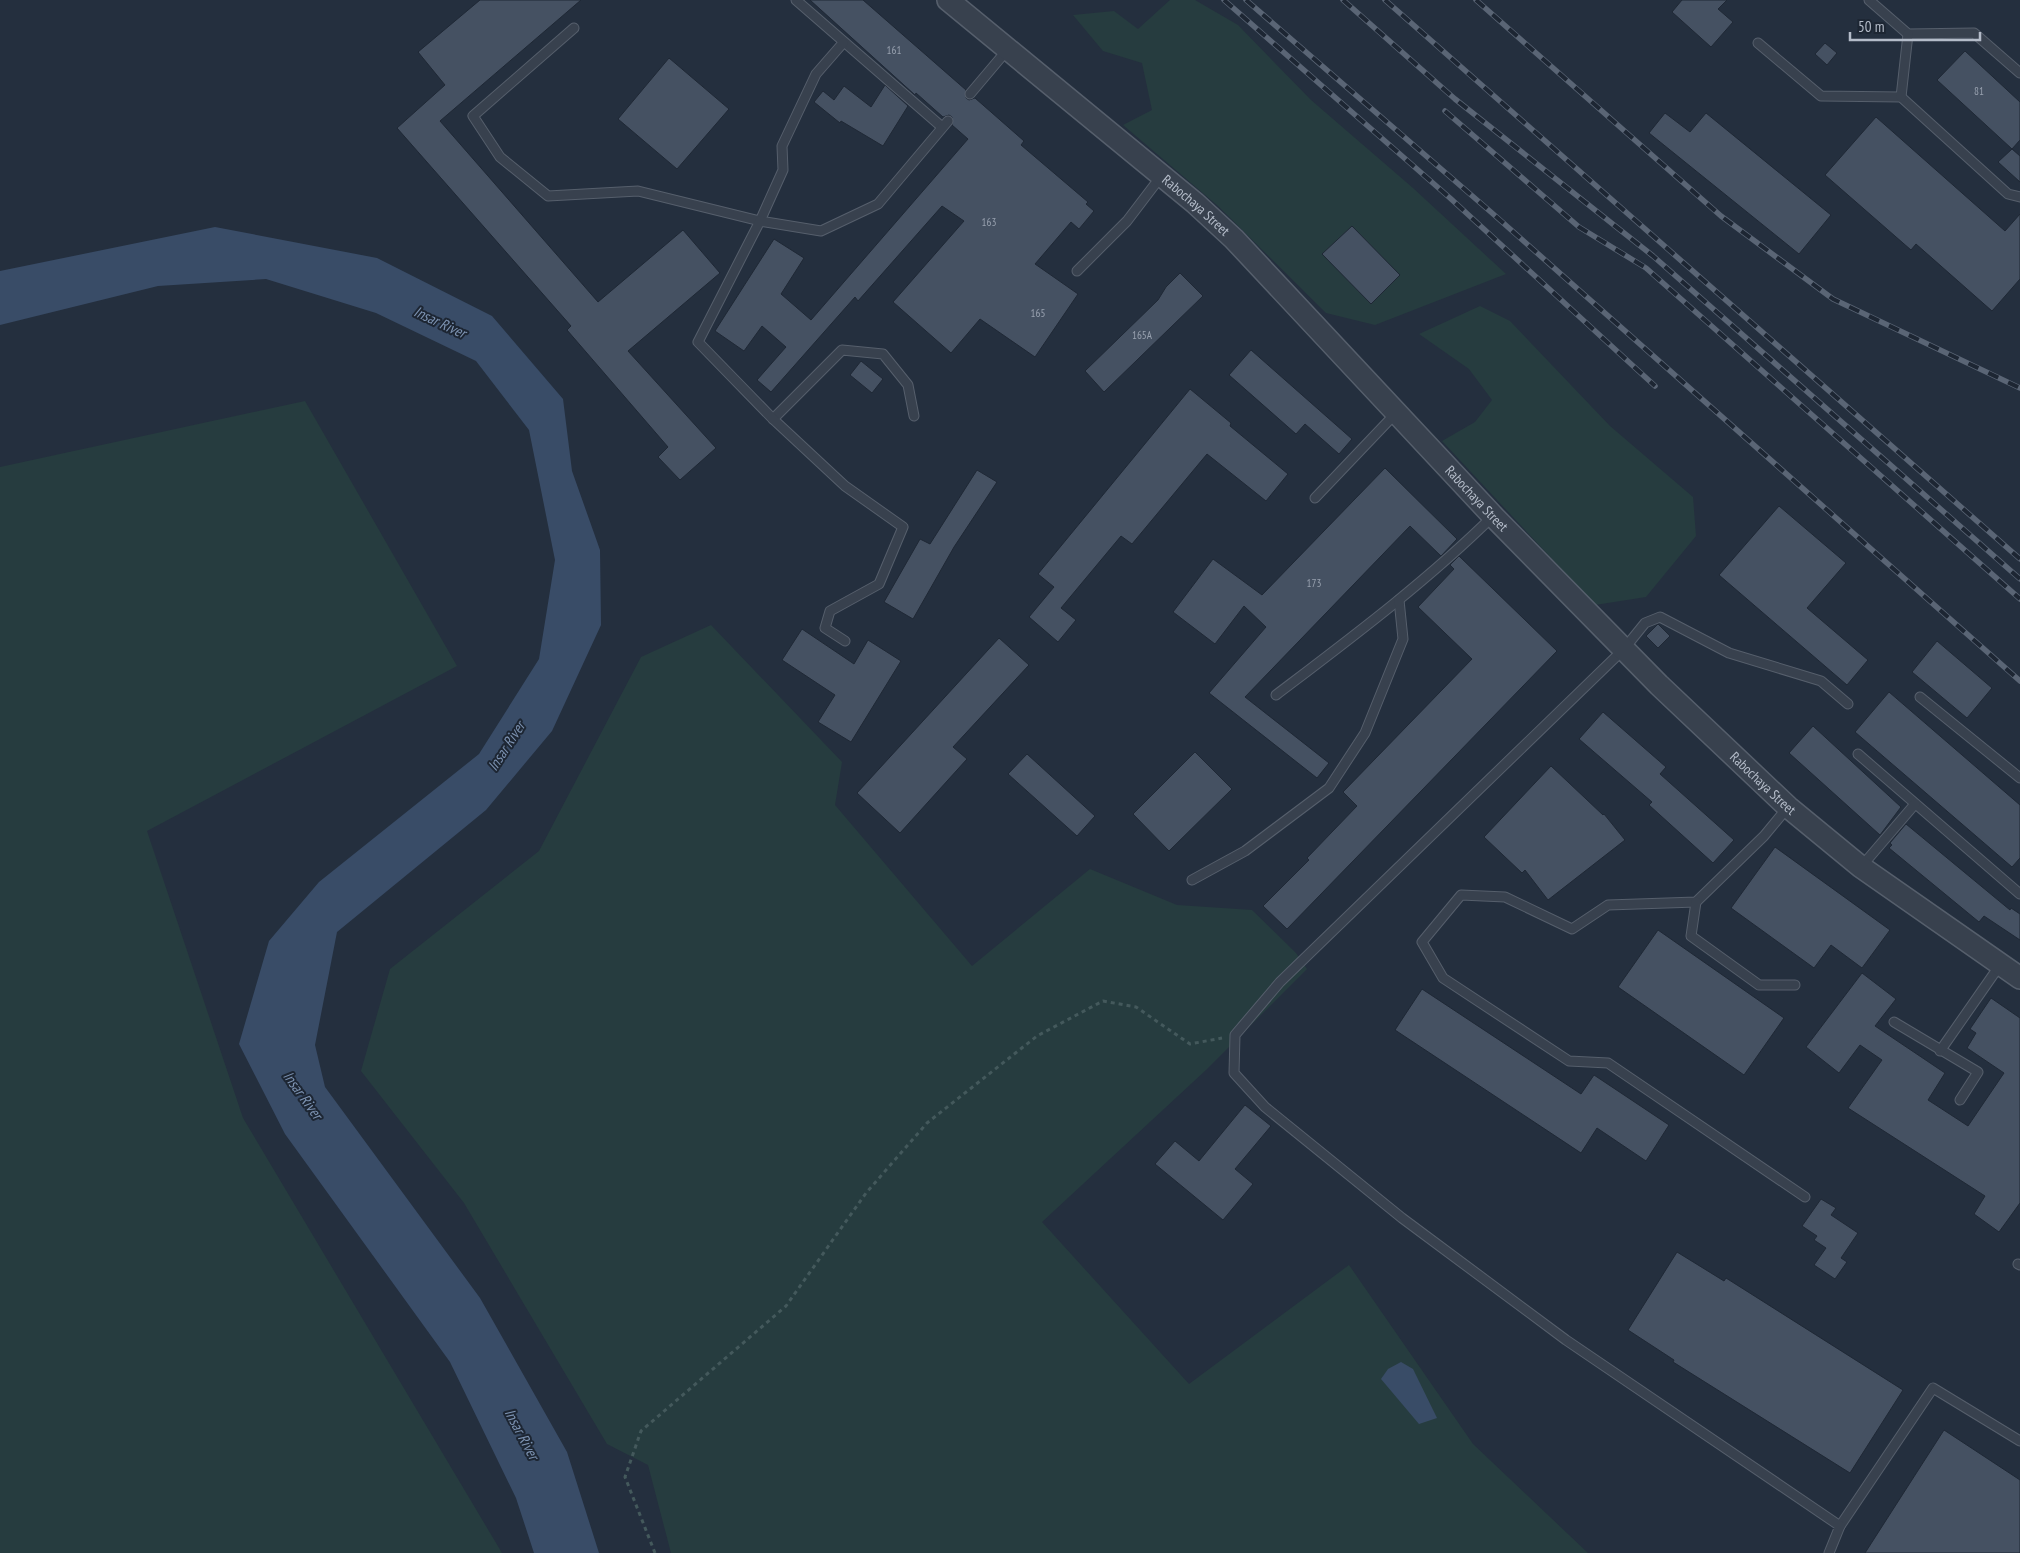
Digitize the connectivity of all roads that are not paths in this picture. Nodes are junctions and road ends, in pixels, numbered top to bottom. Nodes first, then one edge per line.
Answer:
1 (796, 0) edge
2 (948, 0) edge
3 (1869, 0) edge
4 (574, 28) dead end
5 (1908, 34) junction
6 (843, 43) junction
7 (1758, 43) dead end
8 (1008, 49) junction
9 (2020, 73) edge
10 (970, 94) dead end
11 (1901, 97) junction
12 (1162, 175) junction
13 (2020, 197) edge
14 (760, 222) junction
15 (1077, 271) dead end
16 (1398, 411) junction
17 (914, 416) dead end
18 (773, 420) junction
19 (1314, 498) dead end
20 (1494, 516) junction
21 (1399, 600) junction
22 (845, 641) dead end
23 (1624, 649) junction
24 (1276, 695) dead end
25 (1920, 697) dead end
26 (1848, 704) dead end
27 (1858, 754) dead end
28 (2020, 778) edge
29 (1915, 804) junction
30 (1788, 807) junction
31 (1861, 867) junction
32 (1192, 880) dead end
33 (2020, 894) edge
34 (1696, 902) junction
35 (2000, 965) junction
36 (2020, 978) edge
37 (1795, 985) dead end
38 (1894, 1022) dead end
39 (1940, 1052) junction
40 (1960, 1100) dead end
41 (1805, 1197) dead end
42 (2020, 1441) edge
43 (1840, 1526) junction
44 (1830, 1553) edge

1 - 6 lane
2 - 8 street, Rabochaya Street
3 - 5 lane
4 - 14 lane
5 - 9 lane
5 - 11 lane
6 - 14 lane
6 - 14 lane
7 - 11 lane
8 - 10 lane
8 - 12 street, Rabochaya Street
11 - 13 lane
12 - 15 lane
12 - 16 street, Rabochaya Street
14 - 18 lane
16 - 19 lane
16 - 20 street, Rabochaya Street
17 - 18 lane
18 - 22 lane
20 - 21 lane
20 - 23 street, Rabochaya Street
21 - 24 lane
21 - 32 lane
23 - 26 lane
23 - 30 street, Rabochaya Street
23 - 43 lane
25 - 28 lane
27 - 29 lane
29 - 31 lane
29 - 33 lane
30 - 31 street, Rabochaya Street
30 - 34 lane
31 - 35 street, Rabochaya Street
34 - 37 lane
34 - 41 lane
35 - 36 street, Rabochaya Street
35 - 39 lane
38 - 39 lane
39 - 40 lane
42 - 43 lane
43 - 44 lane

